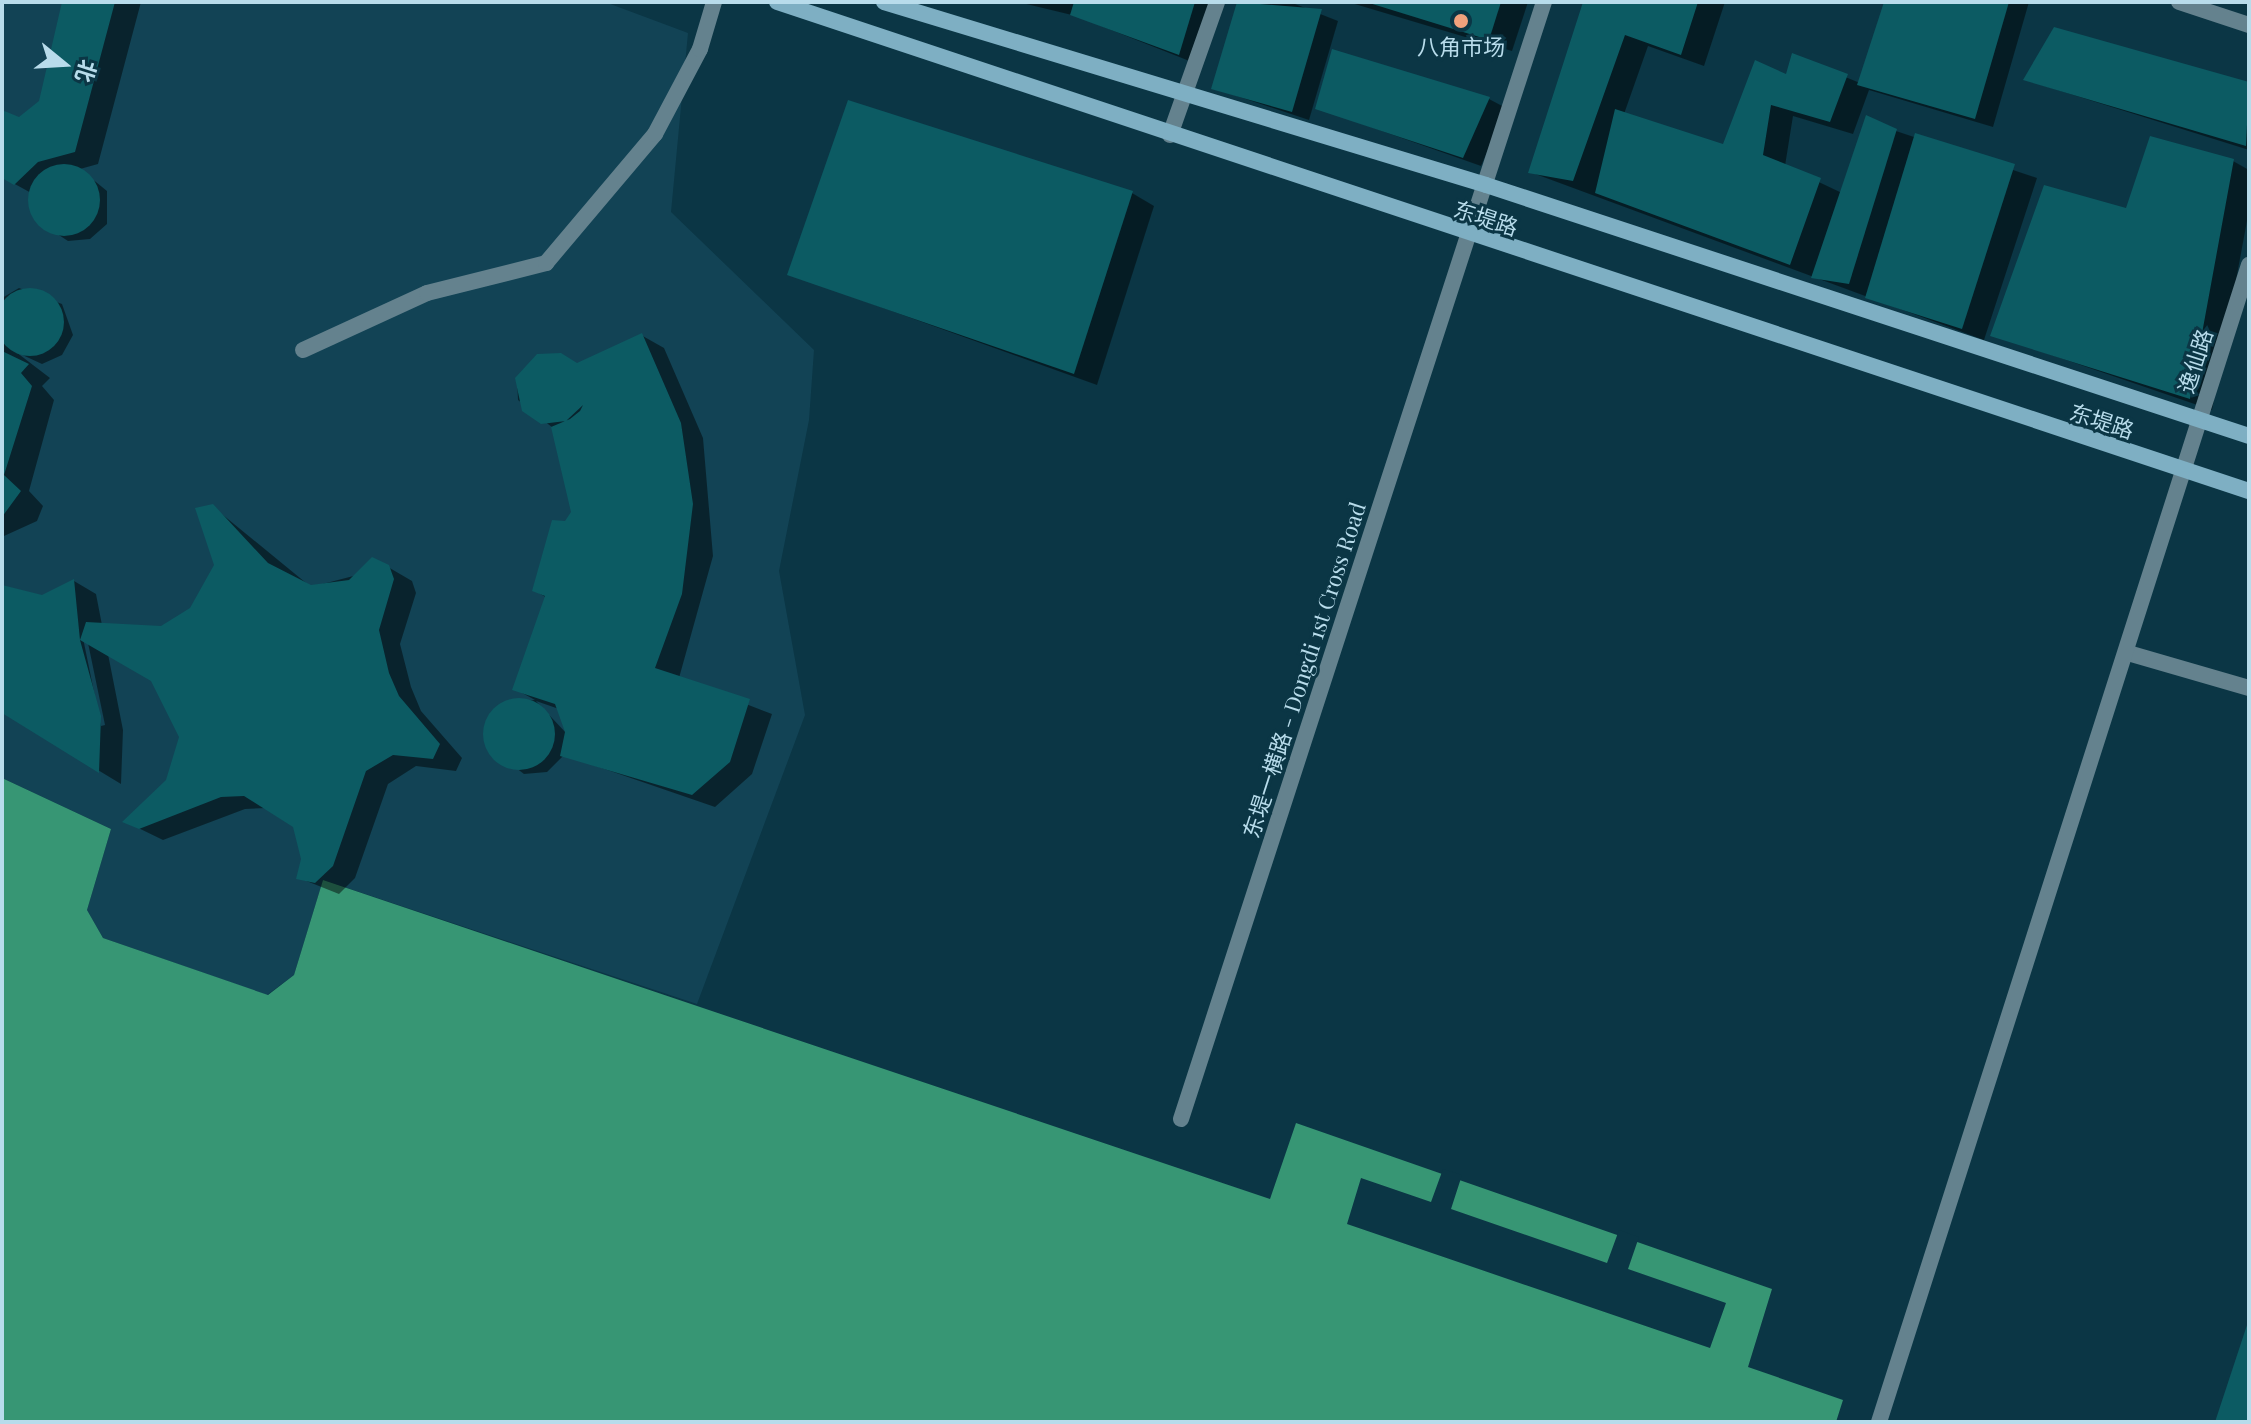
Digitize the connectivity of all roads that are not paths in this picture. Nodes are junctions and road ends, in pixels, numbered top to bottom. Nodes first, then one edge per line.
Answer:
1 (714, 2) edge
2 (777, 2) edge
3 (1217, 2) edge
4 (1544, 2) edge
5 (2179, 2) edge
6 (890, 4) edge
7 (2249, 25) edge
8 (1185, 95) junction
9 (1170, 135) junction
10 (1486, 185) junction
11 (1469, 235) junction
12 (2249, 265) edge
13 (303, 350) dead end
14 (2199, 420) junction
15 (2249, 436) edge
16 (2183, 471) junction
17 (2249, 491) edge
18 (2128, 653) junction
19 (2249, 688) edge
20 (1181, 1119) dead end
21 (1879, 1422) edge

1 - 13 street
2 - 9 main road, 东堤路
3 - 8 street
4 - 10 street, 东堤一横路 - Dongdi 1st Cross Road
5 - 7 street
6 - 8 main road, 东堤路
8 - 9 street
8 - 10 main road, 东堤路
9 - 11 main road, 东堤路
10 - 11 street, 东堤一横路 - Dongdi 1st Cross Road
10 - 14 main road, 东堤路
11 - 16 main road, 东堤路
11 - 20 street, 东堤一横路 - Dongdi 1st Cross Road
12 - 14 street, 逸仙路
14 - 15 main road, 东堤路
14 - 16 street, 逸仙路
16 - 17 main road, 东堤路
16 - 18 street, 逸仙路
18 - 19 street
18 - 21 street, 逸仙路

